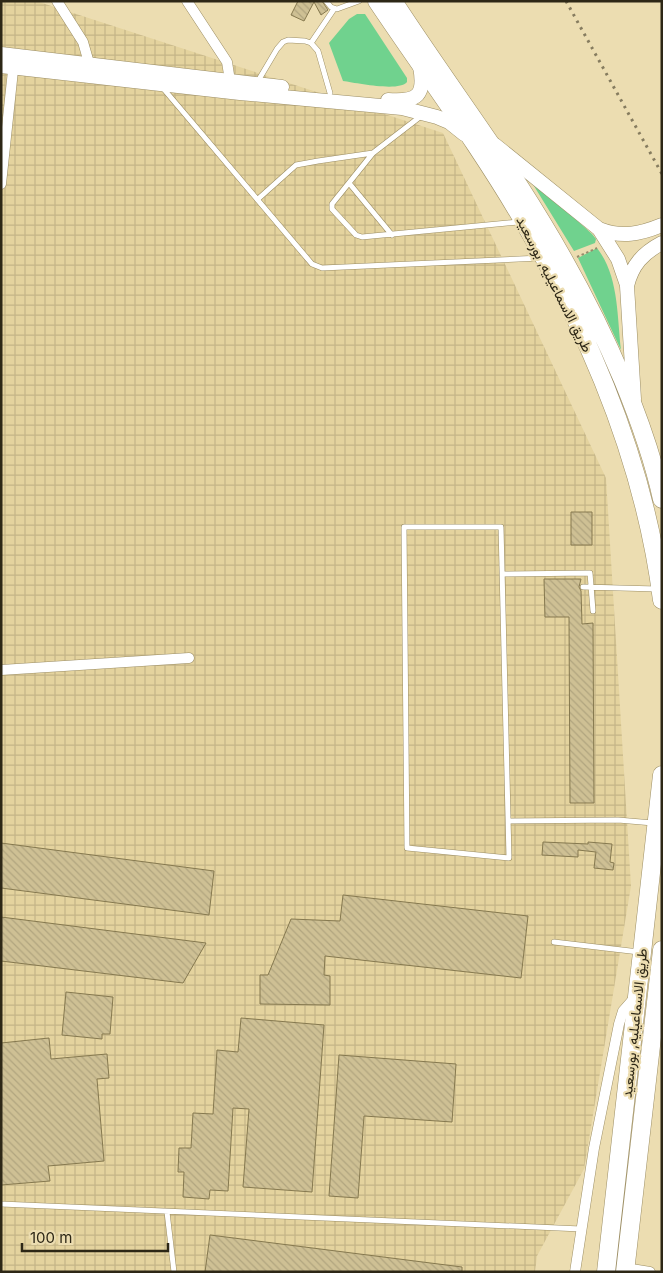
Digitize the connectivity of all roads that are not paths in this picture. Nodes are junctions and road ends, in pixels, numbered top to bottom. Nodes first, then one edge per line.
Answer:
1 (58, 1) edge
2 (187, 1) edge
3 (326, 1) edge
4 (360, 1) edge
5 (377, 1) edge
6 (393, 1) edge
7 (347, 3) edge
8 (334, 9) junction
9 (311, 44) junction
10 (7, 61) edge
11 (89, 63) junction
12 (420, 65) junction
13 (230, 81) junction
14 (159, 83) junction
15 (256, 84) junction
16 (330, 96) junction
17 (424, 113) junction
18 (480, 140) junction
19 (374, 153) junction
20 (2, 173) edge
21 (349, 183) junction
22 (1, 184) edge
23 (258, 199) junction
24 (524, 221) junction
25 (662, 225) edge
26 (599, 229) junction
27 (392, 234) junction
28 (662, 243) edge
29 (545, 258) junction
30 (627, 286) junction
31 (635, 409) junction
32 (662, 499) edge
33 (502, 574) junction
34 (591, 586) junction
35 (583, 587) dead end
36 (661, 594) edge
37 (593, 611) dead end
38 (189, 658) dead end
39 (1, 670) edge
40 (662, 775) edge
41 (660, 801) edge
42 (508, 821) junction
43 (658, 834) edge
44 (554, 942) dead end
45 (662, 950) edge
46 (642, 953) junction
47 (637, 995) junction
48 (1, 1204) edge
49 (167, 1212) junction
50 (581, 1229) junction
51 (625, 1270) edge
52 (174, 1272) edge
53 (575, 1272) edge
54 (606, 1272) edge
55 (650, 1272) edge

1 - 11 street
2 - 13 street
3 - 8 lane
4 - 7 lane
5 - 12 highway, طريق الاسماعيليه, بورسعيد
6 - 18 highway, طريق الاسماعيليه, بورسعيد
7 - 8 lane
8 - 9 lane
9 - 15 lane
9 - 16 lane
10 - 11 street
10 - 14 street
10 - 20 street
11 - 13 street
12 - 16 street
12 - 18 highway, طريق الاسماعيليه, بورسعيد
13 - 15 street
14 - 16 street
14 - 23 lane
15 - 16 street
16 - 17 street
17 - 18 street
17 - 19 lane
18 - 24 highway, طريق الاسماعيليه, بورسعيد
18 - 26 street
18 - 31 highway, طريق الاسماعيليه, بورسعيد
19 - 21 lane
19 - 23 lane
20 - 22 street
21 - 27 lane
21 - 27 lane
23 - 29 lane
24 - 27 lane
24 - 29 highway, طريق الاسماعيليه, بورسعيد
25 - 26 street
26 - 30 street
28 - 30 street
29 - 36 highway, طريق الاسماعيليه, بورسعيد
30 - 31 street
31 - 32 highway, طريق الاسماعيليه, بورسعيد
33 - 34 lane
33 - 42 lane
33 - 42 lane
34 - 35 lane
34 - 36 lane
34 - 37 lane
38 - 39 street
40 - 41 highway, طريق الاسماعيليه, بورسعيد
41 - 43 highway, طريق الاسماعيليه, بورسعيد
42 - 43 lane
43 - 46 highway, طريق الاسماعيليه, بورسعيد
44 - 46 lane
45 - 51 highway, طريق الاسماعيليه, بورسعيد
46 - 47 highway, طريق الاسماعيليه, بورسعيد
47 - 50 street
47 - 54 highway, طريق الاسماعيليه, بورسعيد
48 - 49 lane
49 - 50 lane
49 - 52 lane
50 - 53 street
51 - 55 street

